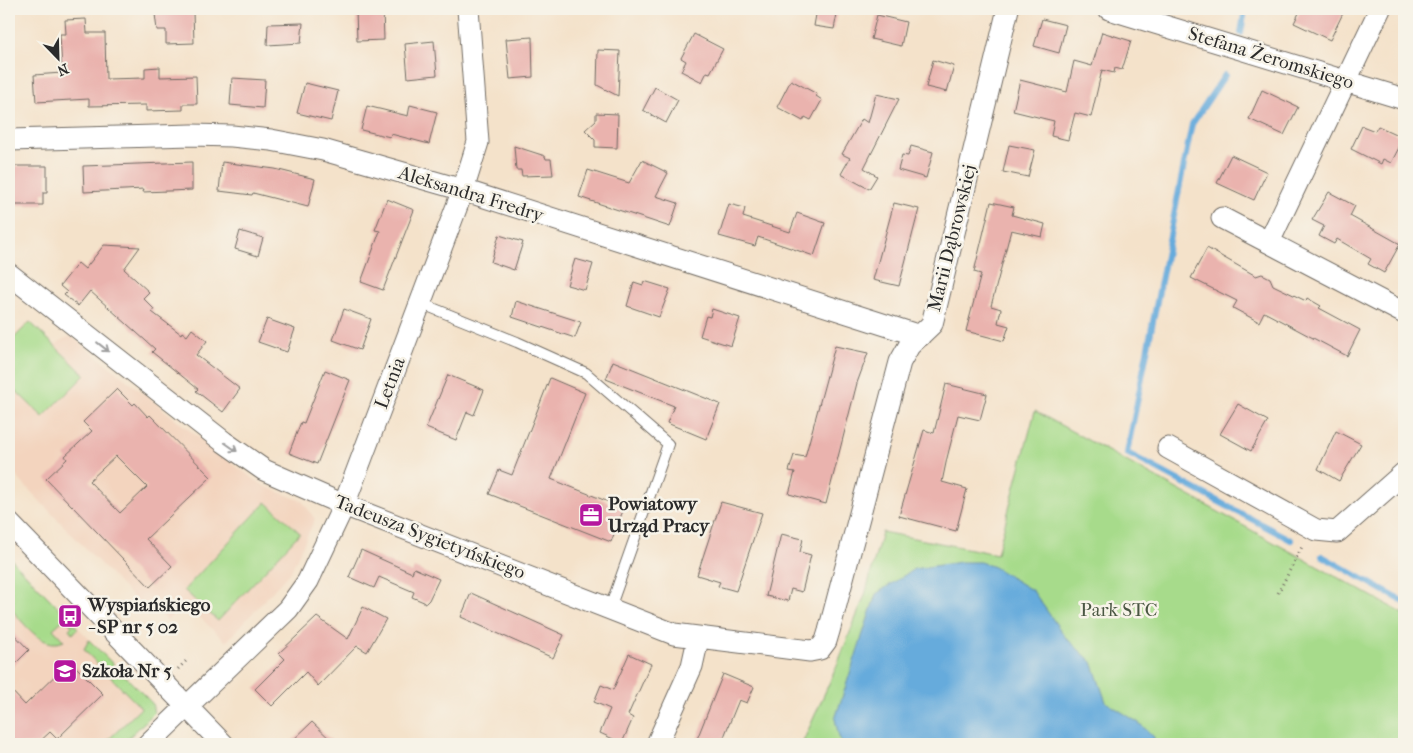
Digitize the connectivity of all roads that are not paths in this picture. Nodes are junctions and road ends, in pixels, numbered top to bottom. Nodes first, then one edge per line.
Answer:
1 (468, 9) edge
2 (1008, 9) edge
3 (1109, 9) edge
4 (1380, 9) edge
5 (1345, 80) junction
6 (1404, 99) edge
7 (9, 140) edge
8 (463, 190) junction
9 (1222, 218) dead end
10 (1269, 242) junction
11 (9, 274) edge
12 (420, 303) junction
13 (1404, 313) edge
14 (920, 336) junction
15 (1168, 448) dead end
16 (1404, 473) edge
17 (344, 504) junction
18 (9, 523) edge
19 (610, 608) junction
20 (830, 631) joint
21 (698, 639) junction
22 (187, 708) junction
23 (148, 744) edge
24 (222, 744) edge
25 (657, 744) edge

1 - 8 street, Letnia
2 - 14 street, Marii Dąbrowskiej
3 - 5 street, Stefana Żeromskiego
4 - 5 street
5 - 6 street, Stefana Żeromskiego
5 - 10 street
7 - 8 street, Aleksandra Fredry
8 - 12 street, Letnia
8 - 14 street, Aleksandra Fredry
9 - 10 street
10 - 13 street
11 -> 17 street, Tadeusza Sygietyńskiego
12 - 17 street, Letnia
12 - 19 lane
14 - 20 street, Marii Dąbrowskiej
15 - 16 street
17 - 19 street, Tadeusza Sygietyńskiego
17 - 22 street, Letnia
18 - 22 street
19 - 21 street, Tadeusza Sygietyńskiego
20 - 21 street, Tadeusza Sygietyńskiego
21 - 25 street
22 - 23 street, Letnia
22 - 24 street

